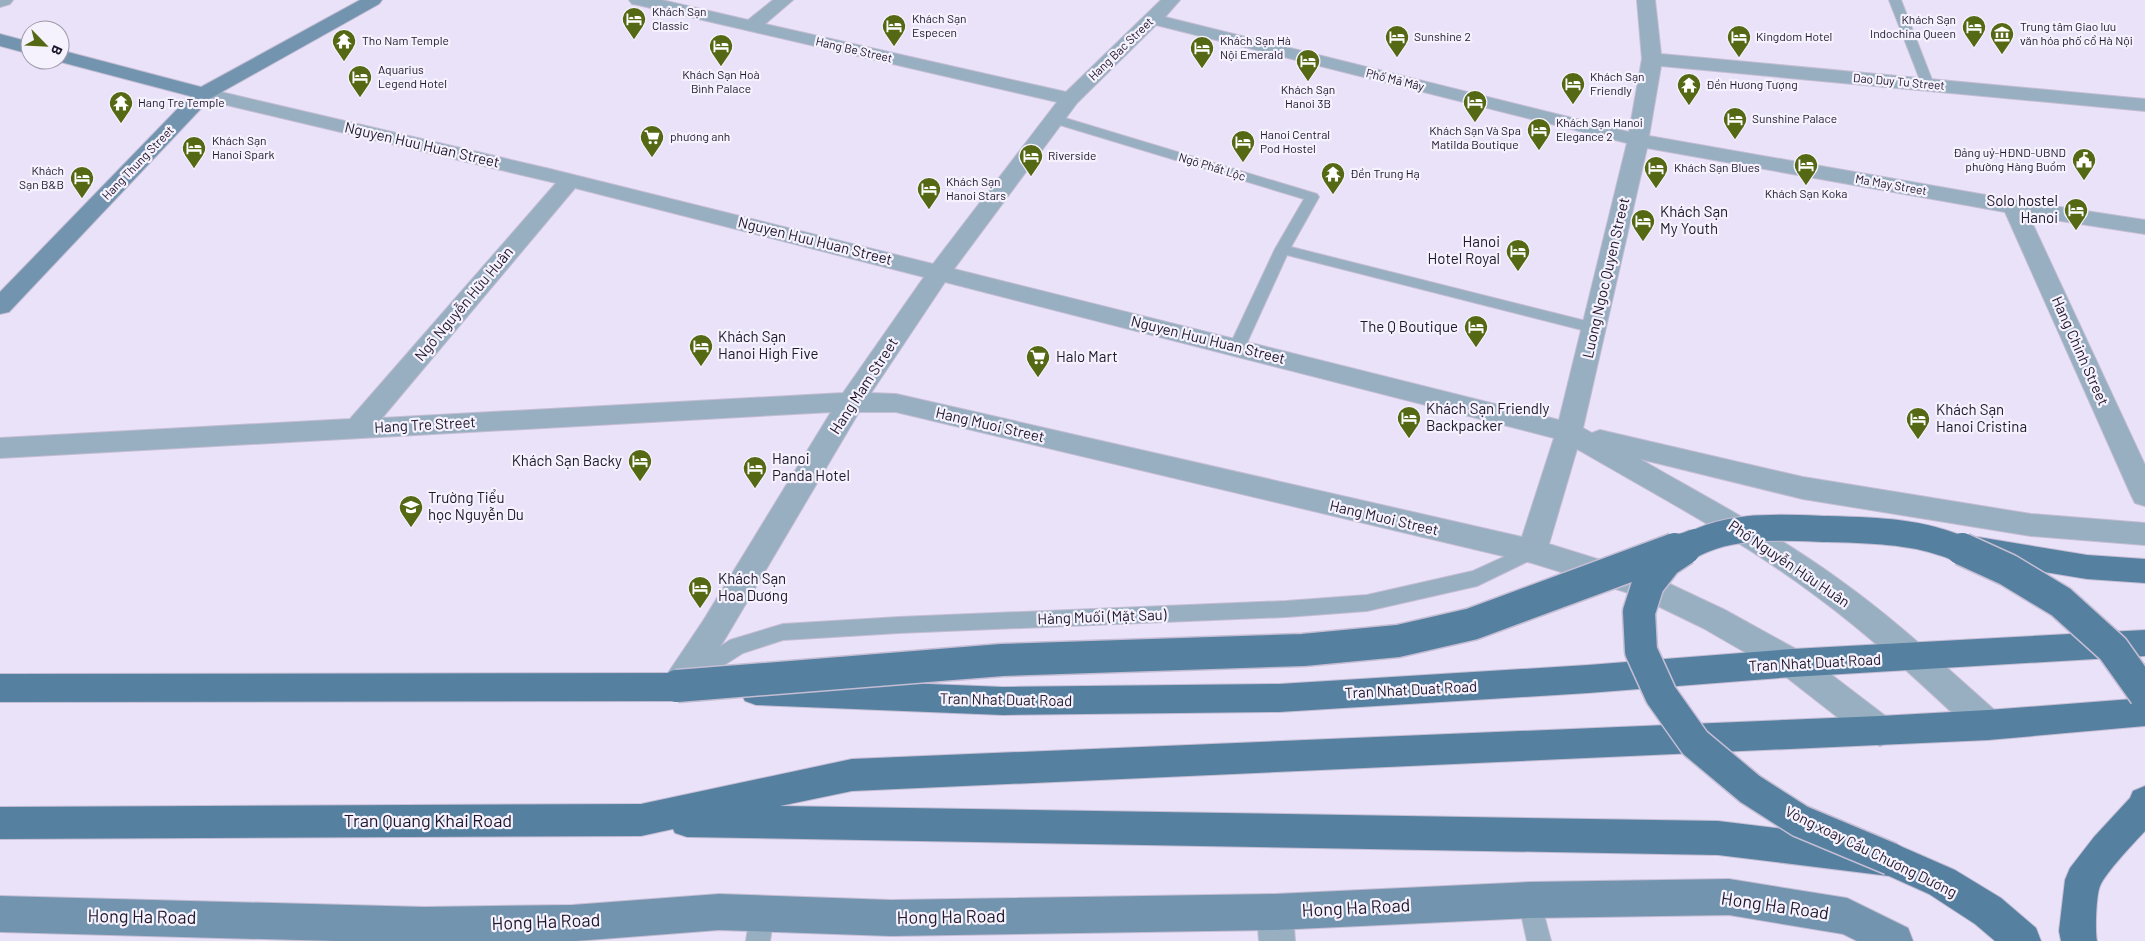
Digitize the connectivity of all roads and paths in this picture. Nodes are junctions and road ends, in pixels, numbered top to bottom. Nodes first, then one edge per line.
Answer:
1 (4, 0) edge
2 (373, 0) edge
3 (638, 0) edge
4 (784, 0) edge
5 (1171, 0) edge
6 (1646, 0) edge
7 (1895, 0) edge
8 (0, 2) edge
9 (1152, 19) junction
10 (751, 26) junction
11 (0, 40) edge
12 (20, 45) edge
13 (70, 59) edge
14 (1652, 59) junction
15 (1928, 85) junction
16 (204, 94) junction
17 (1070, 98) junction
18 (2145, 105) edge
19 (1055, 119) junction
20 (1638, 140) junction
21 (570, 180) junction
22 (2014, 207) junction
23 (2145, 227) edge
24 (1282, 249) junction
25 (939, 272) junction
26 (0, 306) edge
27 (1594, 328) junction
28 (1237, 347) junction
29 (851, 402) junction
30 (358, 428) junction
31 (1569, 432) junction
32 (0, 448) edge
33 (2145, 495) edge
34 (2145, 534) edge
35 (1695, 542) junction
36 (1952, 545) junction
37 (1532, 551) junction
38 (2145, 571) edge
39 (2145, 643) edge
40 (1913, 657) junction
41 (1792, 664) junction
42 (676, 686) junction
43 (0, 688) edge
44 (2145, 694) edge
45 (2145, 712) edge
46 (1988, 725) junction
47 (1880, 731) junction
48 (2145, 802) edge
49 (641, 820) junction
50 (0, 823) edge
51 (2145, 834) edge
52 (2106, 850) junction
53 (1891, 859) junction
54 (1530, 900) junction
55 (0, 914) edge
56 (760, 927) edge
57 (1276, 927) edge
58 (241, 930) edge
59 (422, 933) edge
60 (1539, 941) edge
61 (1894, 941) edge
62 (2023, 941) edge
63 (2080, 941) edge

1 - 8 street
2 - 16 street, Hang Thung Street
3 - 10 street, Hang Be Street
4 - 10 street
5 - 9 street, Hang Bac Street
6 - 14 street, Luong Ngoc Quyen Street
7 - 15 lane
9 - 17 street, Hang Bac Street
9 - 20 street, Phố Mã Mây
10 - 17 street, Hang Be Street
11 - 12 street
13 - 16 street, Nguyen Huu Huan Street
14 - 15 street, Dao Duy Tu Street
14 - 20 street, Luong Ngoc Quyen Street
15 - 18 street, Dao Duy Tu Street
16 - 21 street, Nguyen Huu Huan Street
16 - 26 street, Hang Thung Street
17 - 19 street, Hang Mam Street
19 - 24 lane, Ngõ Phất Lộc
19 - 25 street, Hang Mam Street
20 - 22 street, Ma May Street
20 - 27 street, Luong Ngoc Quyen Street
21 - 25 street, Nguyen Huu Huan Street
21 - 30 street, Ngõ Nguyễn Hữu Huân
22 - 23 street, Ma May Street
22 - 33 street, Hang Chinh Street
24 - 27 lane
24 - 28 lane, Ngõ Phất Lộc
25 - 28 street, Nguyen Huu Huan Street
25 - 29 street, Hang Mam Street
27 - 31 street, Luong Ngoc Quyen Street
28 - 31 street, Nguyen Huu Huan Street
29 - 30 street, Hang Tre Street
29 - 37 street, Hang Muoi Street
29 - 42 street, Hang Mam Street
30 - 32 street, Hang Tre Street
31 - 34 street
31 - 37 street, Luong Ngoc Quyen Street
31 - 40 street, Phố Nguyễn Hữu Huân
35 - 36 main road, Vòng xoay Cầu Chương Dương, bridge
35 - 42 main road, bridge
35 - 53 main road, Vòng xoay Cầu Chương Dương, bridge
36 - 38 main road, bridge
36 - 44 main road, Vòng xoay Cầu Chương Dương, bridge
37 - 41 street, Hang Muoi Street
37 - 42 lane, Hàng Muối (Mặt Sau)
39 - 40 main road, Tran Nhat Duat Road
40 - 41 main road, Tran Nhat Duat Road
40 - 46 street, Phố Nguyễn Hữu Huân
41 - 42 main road, Tran Nhat Duat Road
41 - 47 street, Hang Muoi Street
42 - 43 main road
45 - 46 main road
46 - 47 main road
47 - 49 main road, Tran Quang Khai Road
48 - 52 main road
49 - 50 main road, Tran Quang Khai Road
49 - 53 main road, bridge
51 - 52 main road
52 - 63 main road
53 - 62 main road, Vòng xoay Cầu Chương Dương
54 - 57 street, Hong Ha Road
54 - 60 lane
54 - 61 street, Hong Ha Road
55 - 58 street, Hong Ha Road
56 - 57 street, Hong Ha Road
56 - 59 street, Hong Ha Road
58 - 59 street, Hong Ha Road

